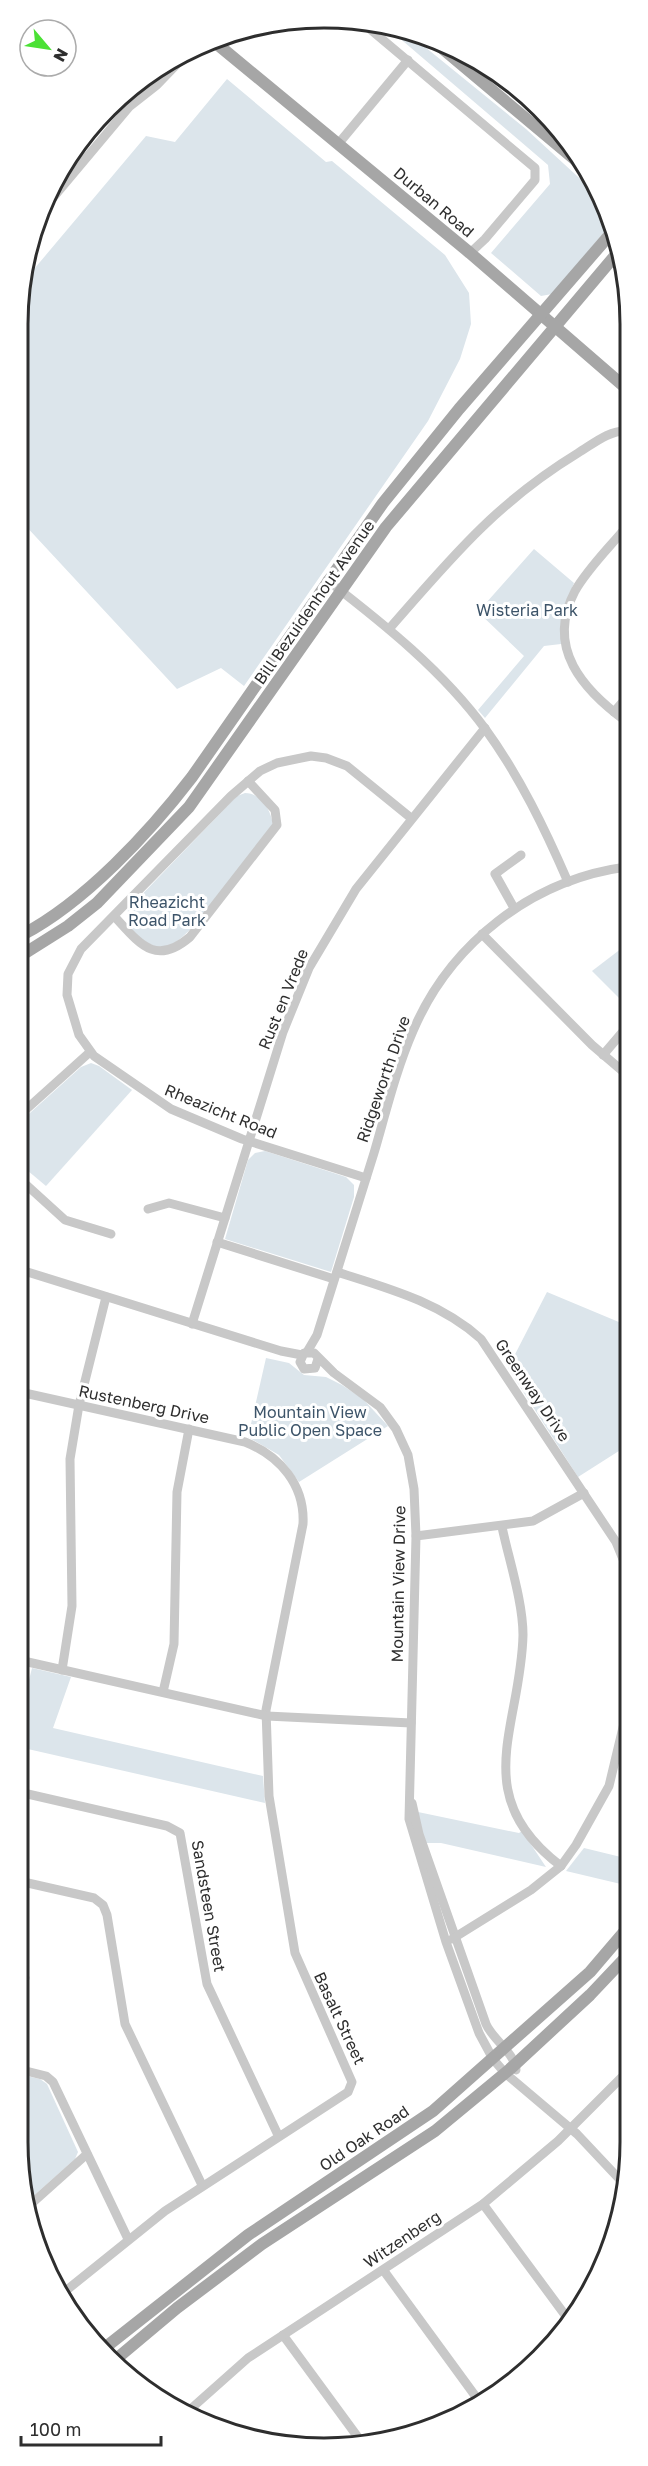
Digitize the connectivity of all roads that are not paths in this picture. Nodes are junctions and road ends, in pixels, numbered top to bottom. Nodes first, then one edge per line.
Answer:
1 (375, 33) edge
2 (221, 47) edge
3 (454, 59) edge
4 (408, 60) junction
5 (156, 81) edge
6 (129, 104) edge
7 (339, 143) junction
8 (561, 148) edge
9 (63, 185) edge
10 (607, 239) edge
11 (470, 253) junction
12 (612, 258) edge
13 (541, 315) junction
14 (555, 327) junction
15 (620, 383) edge
16 (620, 432) edge
17 (620, 535) edge
18 (327, 580) junction
19 (341, 591) junction
20 (389, 628) junction
21 (620, 705) edge
22 (614, 712) junction
23 (620, 717) edge
24 (485, 728) junction
25 (248, 781) junction
26 (411, 818) junction
27 (521, 855) dead end
28 (620, 869) edge
29 (568, 882) junction
30 (514, 908) junction
31 (114, 916) junction
32 (28, 931) edge
33 (482, 934) junction
34 (28, 951) edge
35 (620, 1035) edge
36 (90, 1052) junction
37 (603, 1055) junction
38 (620, 1069) edge
39 (28, 1108) edge
40 (249, 1141) junction
41 (366, 1178) junction
42 (28, 1186) edge
43 (148, 1209) dead end
44 (225, 1218) junction
45 (111, 1234) dead end
46 (217, 1242) junction
47 (28, 1272) edge
48 (335, 1276) junction
49 (106, 1298) junction
50 (192, 1324) junction
51 (317, 1335) junction
52 (303, 1357) junction
53 (318, 1358) junction
54 (313, 1369) junction
55 (334, 1373) junction
56 (28, 1394) edge
57 (79, 1405) junction
58 (189, 1429) junction
59 (584, 1493) junction
60 (502, 1527) junction
61 (416, 1536) junction
62 (620, 1553) edge
63 (28, 1662) edge
64 (62, 1670) junction
65 (163, 1692) junction
66 (267, 1716) junction
67 (411, 1723) junction
68 (620, 1740) edge
69 (409, 1792) junction
70 (28, 1794) edge
71 (561, 1866) junction
72 (28, 1883) edge
73 (456, 1937) junction
74 (620, 1937) edge
75 (446, 1942) junction
76 (620, 1963) edge
77 (504, 2049) junction
78 (493, 2059) junction
79 (515, 2063) junction
80 (28, 2072) edge
81 (511, 2076) junction
82 (620, 2079) edge
83 (570, 2128) junction
84 (278, 2135) junction
85 (87, 2154) junction
86 (617, 2177) edge
87 (202, 2185) junction
88 (34, 2201) edge
89 (483, 2204) junction
90 (128, 2239) junction
91 (384, 2271) junction
92 (68, 2289) edge
93 (564, 2314) edge
94 (283, 2335) junction
95 (109, 2345) edge
96 (121, 2356) edge
97 (475, 2396) edge
98 (193, 2407) edge
99 (357, 2436) edge

1 - 4 street
2 - 7 main road, Durban Road
3 - 8 main road
4 - 7 street
4 - 11 street
5 - 6 street
6 - 9 street
7 - 11 main road, Durban Road
10 - 13 main road, Bill Bezuidenhout Avenue
11 - 13 main road, Durban Road
12 - 14 main road, Bill Bezuidenhout Avenue
13 - 14 main road, Durban Road
13 - 18 main road, Bill Bezuidenhout Avenue
14 - 15 main road, Durban Road
14 - 19 main road, Bill Bezuidenhout Avenue
16 - 20 street
17 - 22 street
18 - 19 street
18 - 32 main road, Bill Bezuidenhout Avenue
19 - 20 street
19 - 34 main road, Bill Bezuidenhout Avenue
20 - 24 street
21 - 22 street
22 - 23 street
24 - 26 street, Rust en Vrede
24 - 29 street
25 - 26 street, Rheazicht Road
25 - 31 street, Rheazicht Road
25 - 31 street
26 - 40 street, Rust en Vrede
27 - 30 street
28 - 29 street, Ridgeworth Drive
29 - 30 street, Ridgeworth Drive
30 - 33 street, Ridgeworth Drive
31 - 36 street, Rheazicht Road
33 - 37 street
33 - 41 street, Ridgeworth Drive
35 - 37 street
36 - 39 street
36 - 40 street, Rheazicht Road
37 - 38 street
40 - 41 street, Rheazicht Road
40 - 44 street, Rust en Vrede
41 - 48 street, Ridgeworth Drive
42 - 45 street
43 - 44 street
44 - 46 street, Rust en Vrede
46 - 48 street, Greenway Drive
46 - 50 street, Rust en Vrede
47 - 49 street
48 - 51 street, Ridgeworth Drive
48 - 59 street, Greenway Drive
49 - 50 street
49 - 57 street
50 - 52 street
51 - 52 street, Ridgeworth Drive
51 - 53 street, Ridgeworth Drive
52 - 53 street, Mountain View Drive
52 - 54 street, Mountain View Drive
53 - 54 street
53 - 55 street, Mountain View Drive
54 - 55 street, Mountain View Drive
55 - 61 street, Mountain View Drive
56 - 57 street, Rustenberg Drive
57 - 58 street, Rustenberg Drive
57 - 64 street
58 - 65 street
58 - 66 street, Rustenberg Drive
59 - 60 street
59 - 62 street, Greenway Drive
60 - 61 street
60 - 71 street
61 - 67 street, Mountain View Drive
63 - 64 street
64 - 65 street
65 - 66 street
66 - 67 street
66 - 84 street, Basalt Street
67 - 69 street, Mountain View Drive
68 - 71 street
69 - 73 street, Mountain View Drive
69 - 75 street, Mountain View Drive
70 - 84 street, Sandsteen Street
71 - 73 street
72 - 87 street
73 - 75 street
73 - 77 street, Mountain View Drive
74 - 77 main road, Old Oak Road
75 - 78 street, Mountain View Drive
76 - 79 main road, Old Oak Road
77 - 78 main road, Old Oak Road
77 - 79 street, Mountain View Drive
78 - 81 street, Mountain View Drive
78 - 95 main road, Old Oak Road
79 - 81 main road, Old Oak Road
80 - 85 street
81 - 83 street, Mountain View Drive
81 - 96 main road, Old Oak Road
82 - 83 street, Witzenberg
83 - 86 street, Mountain View Drive
83 - 89 street, Witzenberg
84 - 87 street, Basalt Street
85 - 88 street
85 - 90 street
87 - 90 street, Basalt Street
89 - 91 street, Witzenberg
89 - 93 street
90 - 92 street, Basalt Street
91 - 94 street, Witzenberg
91 - 97 street
94 - 98 street, Witzenberg
94 - 99 street

